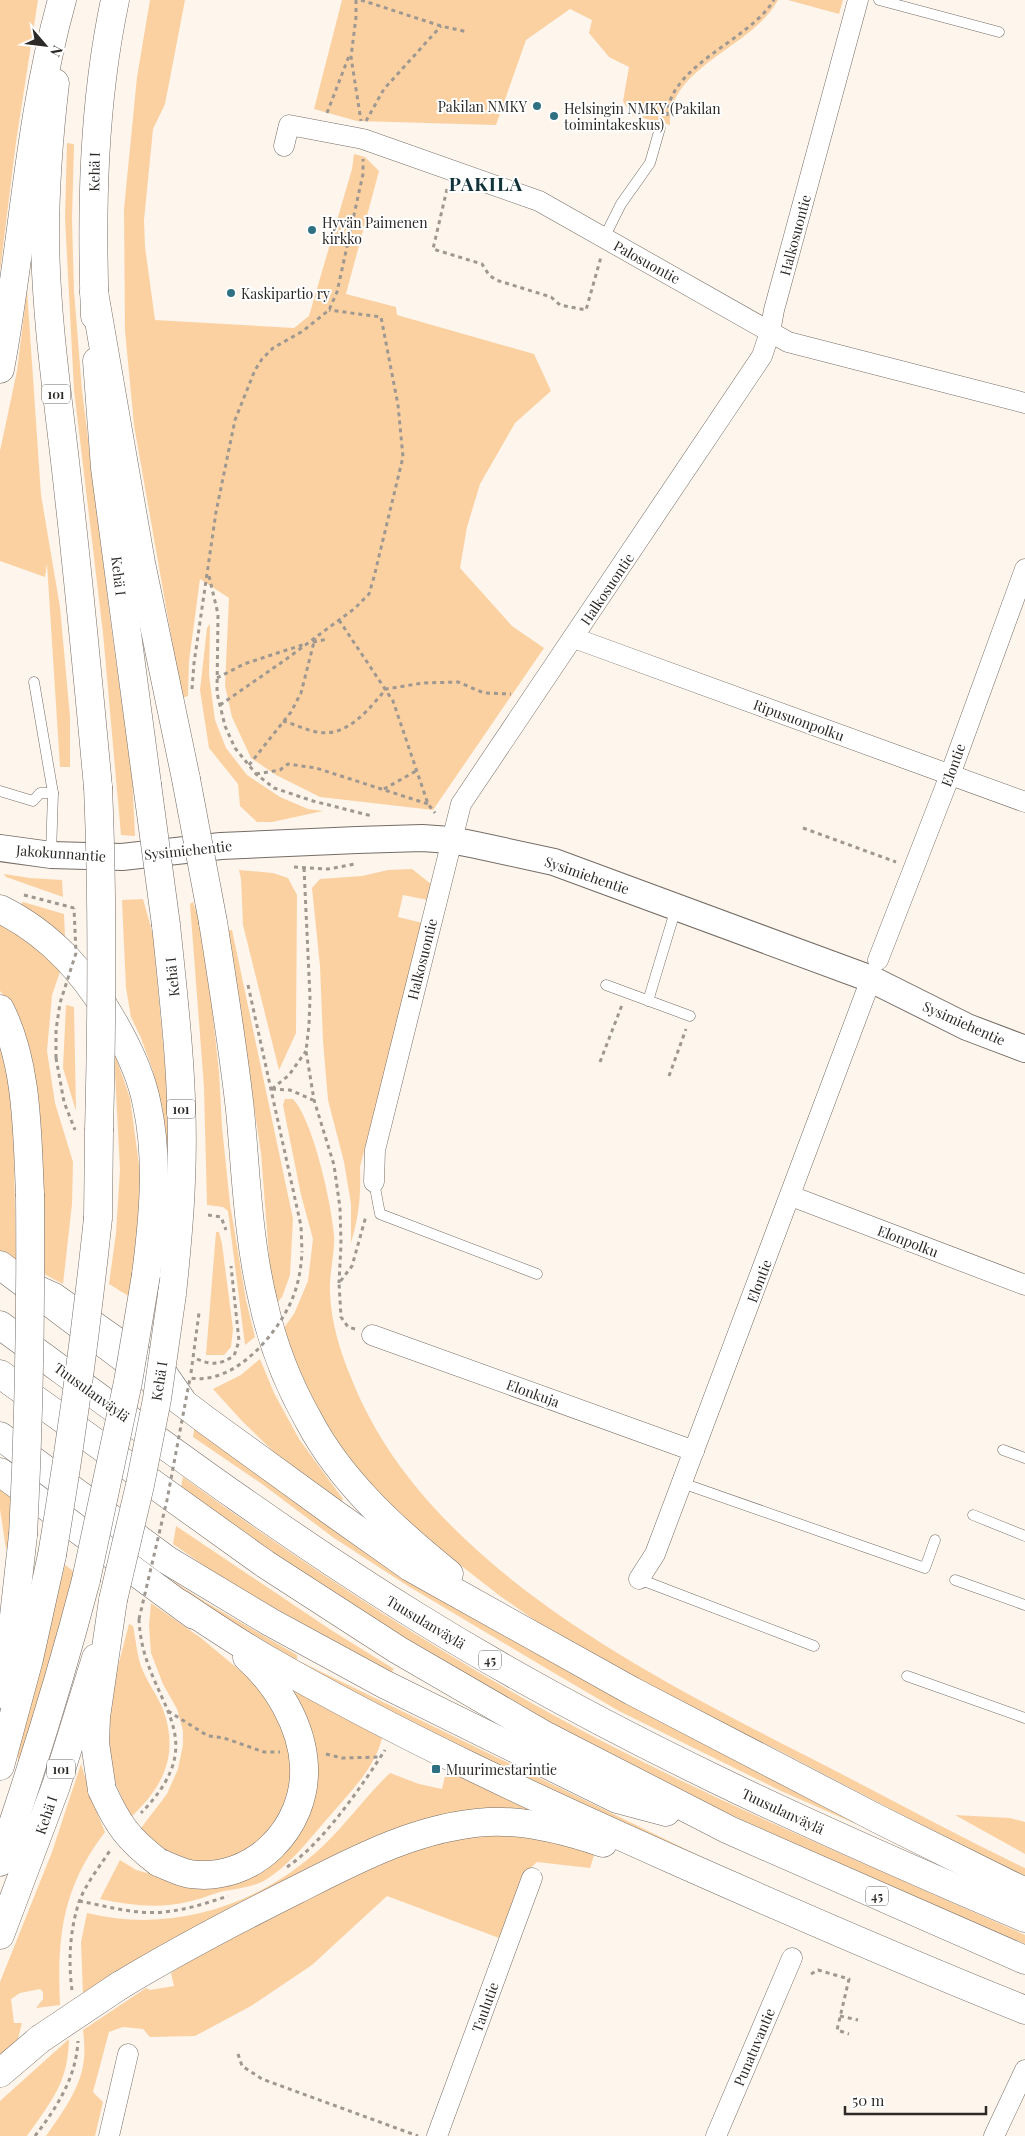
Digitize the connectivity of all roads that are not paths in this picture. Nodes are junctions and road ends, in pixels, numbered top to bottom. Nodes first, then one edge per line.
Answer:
1 (62, 0) edge
2 (67, 0) edge
3 (115, 0) edge
4 (858, 0) edge
5 (879, 0) edge
6 (999, 32) dead end
7 (659, 132) road end
8 (284, 146) dead end
9 (605, 238) junction
10 (94, 292) junction
11 (770, 332) junction
12 (1, 363) edge
13 (1025, 403) edge
14 (1025, 569) edge
15 (574, 638) junction
16 (34, 682) dead end
17 (950, 775) junction
18 (0, 791) edge
19 (53, 793) junction
20 (1025, 802) edge
21 (451, 840) junction
22 (0, 848) edge
23 (52, 855) junction
24 (122, 858) joint
25 (10, 901) edge
26 (676, 907) junction
27 (875, 970) junction
28 (606, 986) dead end
29 (648, 1001) junction
30 (0, 1009) edge
31 (690, 1016) road end
32 (1025, 1049) edge
33 (374, 1182) joint
34 (791, 1196) junction
35 (0, 1264) edge
36 (537, 1274) dead end
37 (1025, 1285) edge
38 (0, 1325) edge
39 (372, 1335) road end
40 (0, 1374) edge
41 (0, 1436) edge
42 (1003, 1450) dead end
43 (694, 1451) junction
44 (1025, 1458) edge
45 (0, 1472) edge
46 (682, 1483) junction
47 (973, 1516) dead end
48 (1025, 1536) edge
49 (935, 1540) dead end
50 (639, 1579) joint
51 (955, 1580) dead end
52 (113, 1600) junction
53 (180, 1604) junction
54 (1025, 1605) edge
55 (513, 1624) junction
56 (814, 1646) dead end
57 (907, 1676) dead end
58 (0, 1694) edge
59 (1025, 1718) edge
60 (0, 1766) edge
61 (729, 1830) junction
62 (0, 1862) edge
63 (532, 1878) dead end
64 (1025, 1892) edge
65 (792, 1913) junction
66 (1025, 1918) edge
67 (0, 1936) edge
68 (792, 1958) dead end
69 (1025, 1960) edge
70 (1025, 2010) edge
71 (128, 2054) dead end
72 (1025, 2070) edge
73 (0, 2073) edge
74 (109, 2136) edge
75 (437, 2136) edge
76 (716, 2136) edge
77 (994, 2136) edge

1 - 12 highway
2 - 60 highway, 101, bridge
3 - 10 highway, Kehä I / 101
4 - 11 street, Halkosuontie
5 - 6 lane
7 - 9 lane
8 - 9 street, Palosuontie
9 - 11 street, Palosuontie
10 - 52 highway, Kehä I / 101, bridge
10 - 55 highway, bridge
11 - 13 street, Palosuontie
11 - 15 street, Halkosuontie
14 - 17 street, Elontie
15 - 17 street, Ripusuonpolku
15 - 21 street, Halkosuontie
16 - 19 lane
17 - 20 street, Ripusuonpolku
17 - 27 street, Elontie
18 - 19 lane
19 - 23 lane
21 - 24 street, Sysimiehentie
21 - 26 street, Sysimiehentie
21 - 33 street, Halkosuontie
22 - 23 street, Jakokunnantie
23 - 24 street, Jakokunnantie
25 - 62 highway, bridge
26 - 27 street, Sysimiehentie
26 - 29 lane
27 - 32 street, Sysimiehentie
27 - 34 street, Elontie
28 - 29 lane
29 - 31 lane
30 - 58 highway, bridge
33 - 36 lane
34 - 37 street, Elonpolku
34 - 43 street, Elontie
35 - 55 highway
38 - 66 highway, Tuusulanväylä / 45
39 - 43 street, Elonkuja
40 - 61 highway, 45
41 - 61 highway
42 - 44 lane
43 - 46 street, Elontie
45 - 53 highway
46 - 49 lane
46 - 50 street, Elontie
47 - 48 lane
50 - 56 lane
51 - 54 lane
52 - 53 highway, bridge
52 - 67 highway, Kehä I / 101
53 - 65 highway
55 - 64 highway
57 - 59 lane
61 - 69 highway, 45
63 - 75 street, Taulutie
65 - 70 highway
65 - 73 highway, bridge
68 - 76 street, Punatuvantie
71 - 74 street
72 - 77 street

